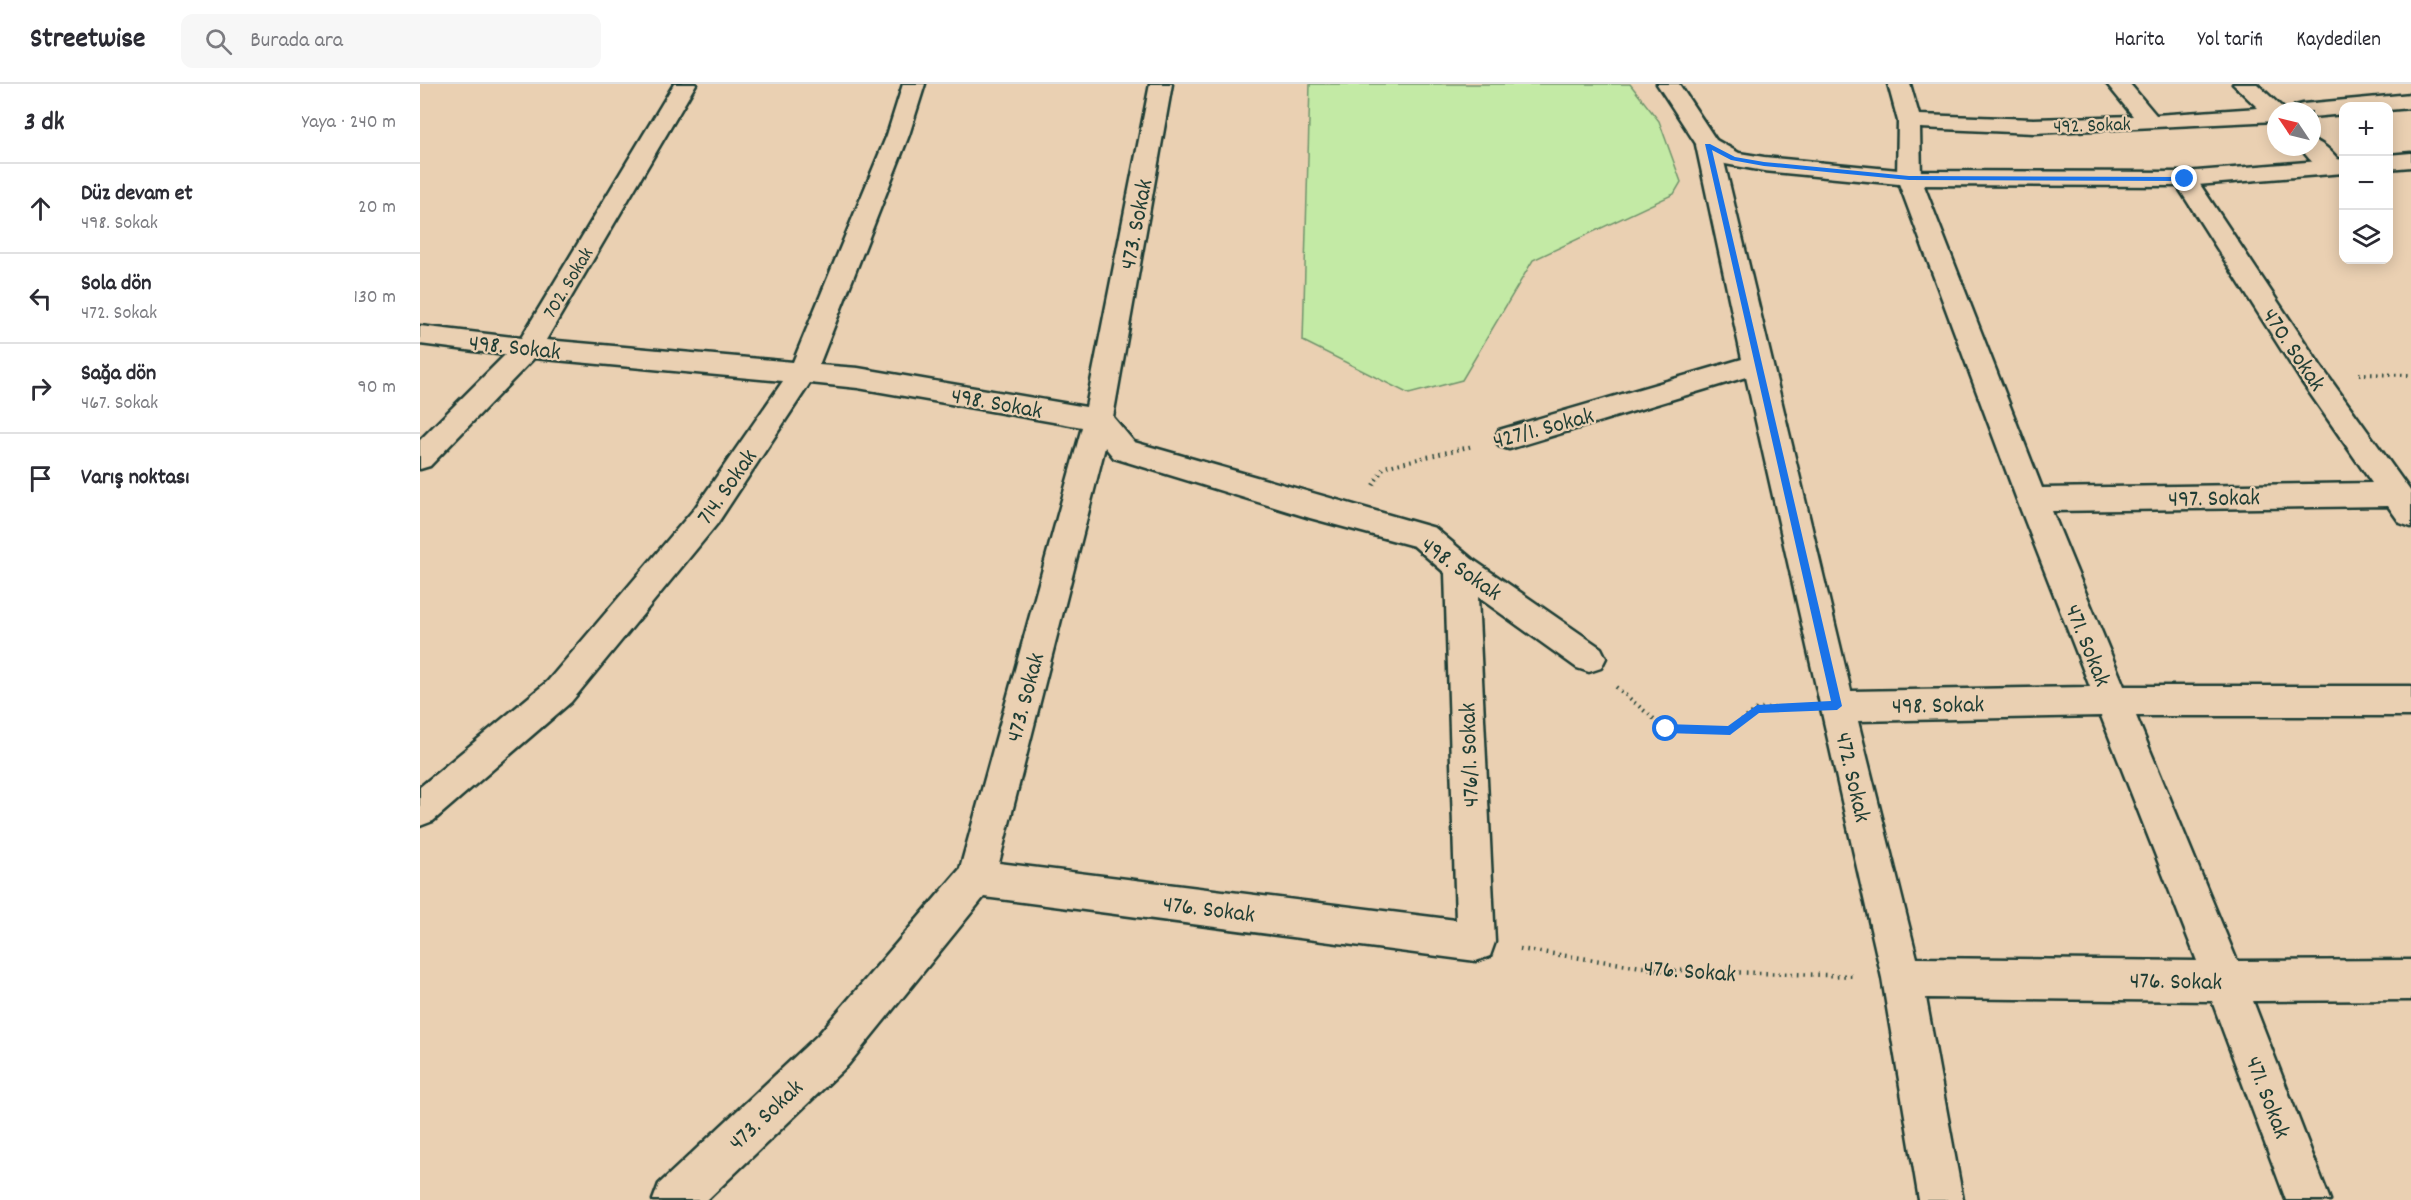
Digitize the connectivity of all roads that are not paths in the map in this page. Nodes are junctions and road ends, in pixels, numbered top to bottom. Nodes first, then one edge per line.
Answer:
1 (684, 84) edge
2 (915, 84) edge
3 (1161, 84) edge
4 (1668, 84) edge
5 (1899, 84) edge
6 (2118, 84) edge
7 (2244, 84) edge
8 (2411, 101) edge
9 (2393, 102) edge
10 (2267, 105) edge
11 (2339, 107) edge
12 (2321, 109) edge
13 (2267, 114) edge
14 (1909, 121) junction
15 (2150, 122) junction
16 (1708, 145) junction
17 (2321, 154) edge
18 (2411, 160) edge
19 (2393, 162) edge
20 (2338, 166) edge
21 (1909, 178) junction
22 (2185, 179) junction
23 (420, 335) edge
24 (528, 348) junction
25 (1756, 364) junction
26 (802, 374) junction
27 (1098, 419) junction
28 (1509, 438) road end
29 (420, 458) edge
30 (2032, 500) junction
31 (2403, 504) edge
32 (1461, 568) junction
33 (1589, 658) road end
34 (2111, 701) junction
35 (2411, 701) edge
36 (1837, 706) junction
37 (420, 809) edge
38 (976, 878) junction
39 (1476, 942) joint
40 (1902, 978) junction
41 (2411, 980) edge
42 (2225, 981) junction
43 (675, 1200) edge
44 (1941, 1200) edge
45 (2308, 1200) edge

1 - 24 street, 702. Sokak
2 - 26 street, 714. Sokak
3 - 27 street, 473. Sokak
4 - 16 street
5 - 14 street, 471. Sokak
6 - 15 street
7 - 10 street
8 - 9 street
11 - 12 street
13 - 15 street, 492. Sokak
14 - 15 street, 492. Sokak
14 - 21 street, 471. Sokak
16 - 21 street
16 - 25 street, 472. Sokak
17 - 20 street
18 - 19 street
20 - 22 street
21 - 22 street
21 - 30 street, 471. Sokak
22 - 31 street, 470. Sokak
23 - 24 street, 498. Sokak
24 - 26 street, 498. Sokak
24 - 29 street, 702. Sokak
25 - 28 street, 427/1. Sokak
25 - 36 street, 472. Sokak
26 - 27 street, 498. Sokak
26 - 37 street, 714. Sokak
27 - 32 street, 498. Sokak
27 - 38 street, 473. Sokak
30 - 31 street, 497. Sokak
30 - 34 street, 471. Sokak
32 - 33 street, 498. Sokak
32 - 39 street, 476/1. Sokak
34 - 35 street, 498. Sokak
34 - 36 street, 498. Sokak
34 - 42 street, 471. Sokak
36 - 40 street, 472. Sokak
38 - 39 street, 476. Sokak
38 - 43 street, 473. Sokak
40 - 42 street, 476. Sokak
40 - 44 street, 472. Sokak
41 - 42 street, 476. Sokak
42 - 45 street, 471. Sokak

